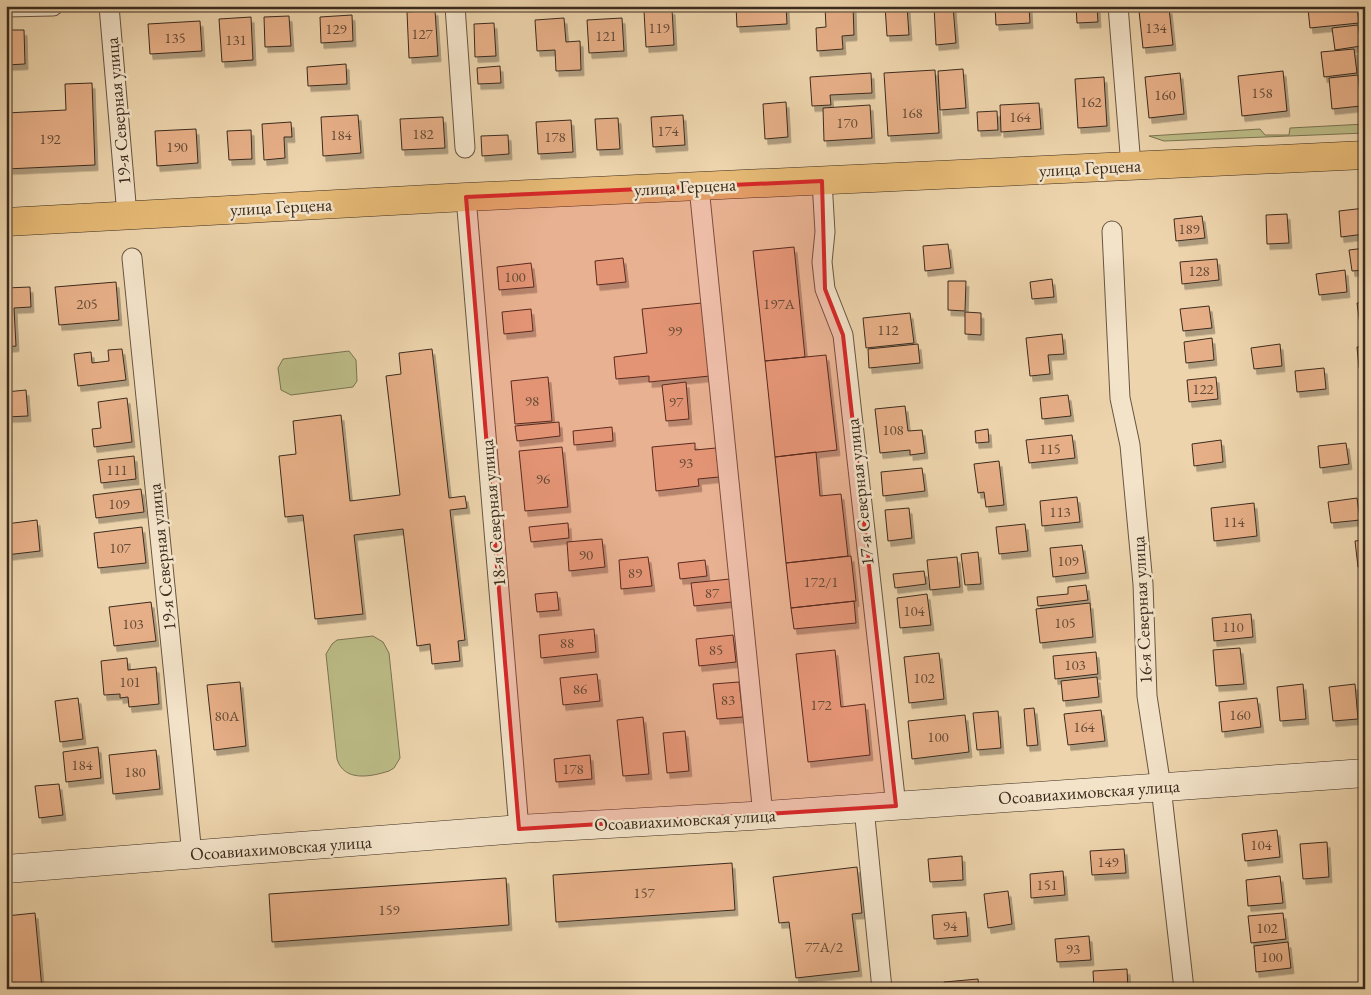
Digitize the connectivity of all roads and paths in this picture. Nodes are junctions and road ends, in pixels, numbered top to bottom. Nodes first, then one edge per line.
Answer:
1 (53, 6) edge
2 (109, 6) edge
3 (455, 6) edge
4 (1118, 6) edge
5 (6, 8) edge
6 (465, 148) dead end
7 (1365, 155) edge
8 (1132, 166) junction
9 (822, 181) junction
10 (699, 187) junction
11 (466, 197) junction
12 (127, 215) junction
13 (6, 222) edge
14 (1112, 231) dead end
15 (132, 258) dead end
16 (1365, 773) edge
17 (1160, 787) junction
18 (896, 806) junction
19 (864, 808) junction
20 (763, 816) junction
21 (519, 829) junction
22 (192, 855) junction
23 (6, 868) edge
24 (882, 989) edge
25 (1184, 989) edge

1 - 5 street
2 - 12 street, 19-я Северная улица
3 - 6 street
4 - 8 street
7 - 8 main road, улица Герцена
8 - 9 main road, улица Герцена
9 - 10 main road, улица Герцена
9 - 18 street, 17-я Северная улица
10 - 11 main road, улица Герцена
10 - 20 street
11 - 12 main road, улица Герцена
11 - 21 street, 18-я Северная улица
12 - 13 main road, улица Герцена
14 - 17 street, 16-я Северная улица
15 - 22 street, 19-я Северная улица
16 - 17 street, Осоавиахимовская улица
17 - 18 street, Осоавиахимовская улица
17 - 25 street, 16-я Северная улица
18 - 19 street, Осоавиахимовская улица
19 - 20 street, Осоавиахимовская улица
19 - 24 street
20 - 21 street, Осоавиахимовская улица
21 - 22 street, Осоавиахимовская улица
22 - 23 street, Осоавиахимовская улица

